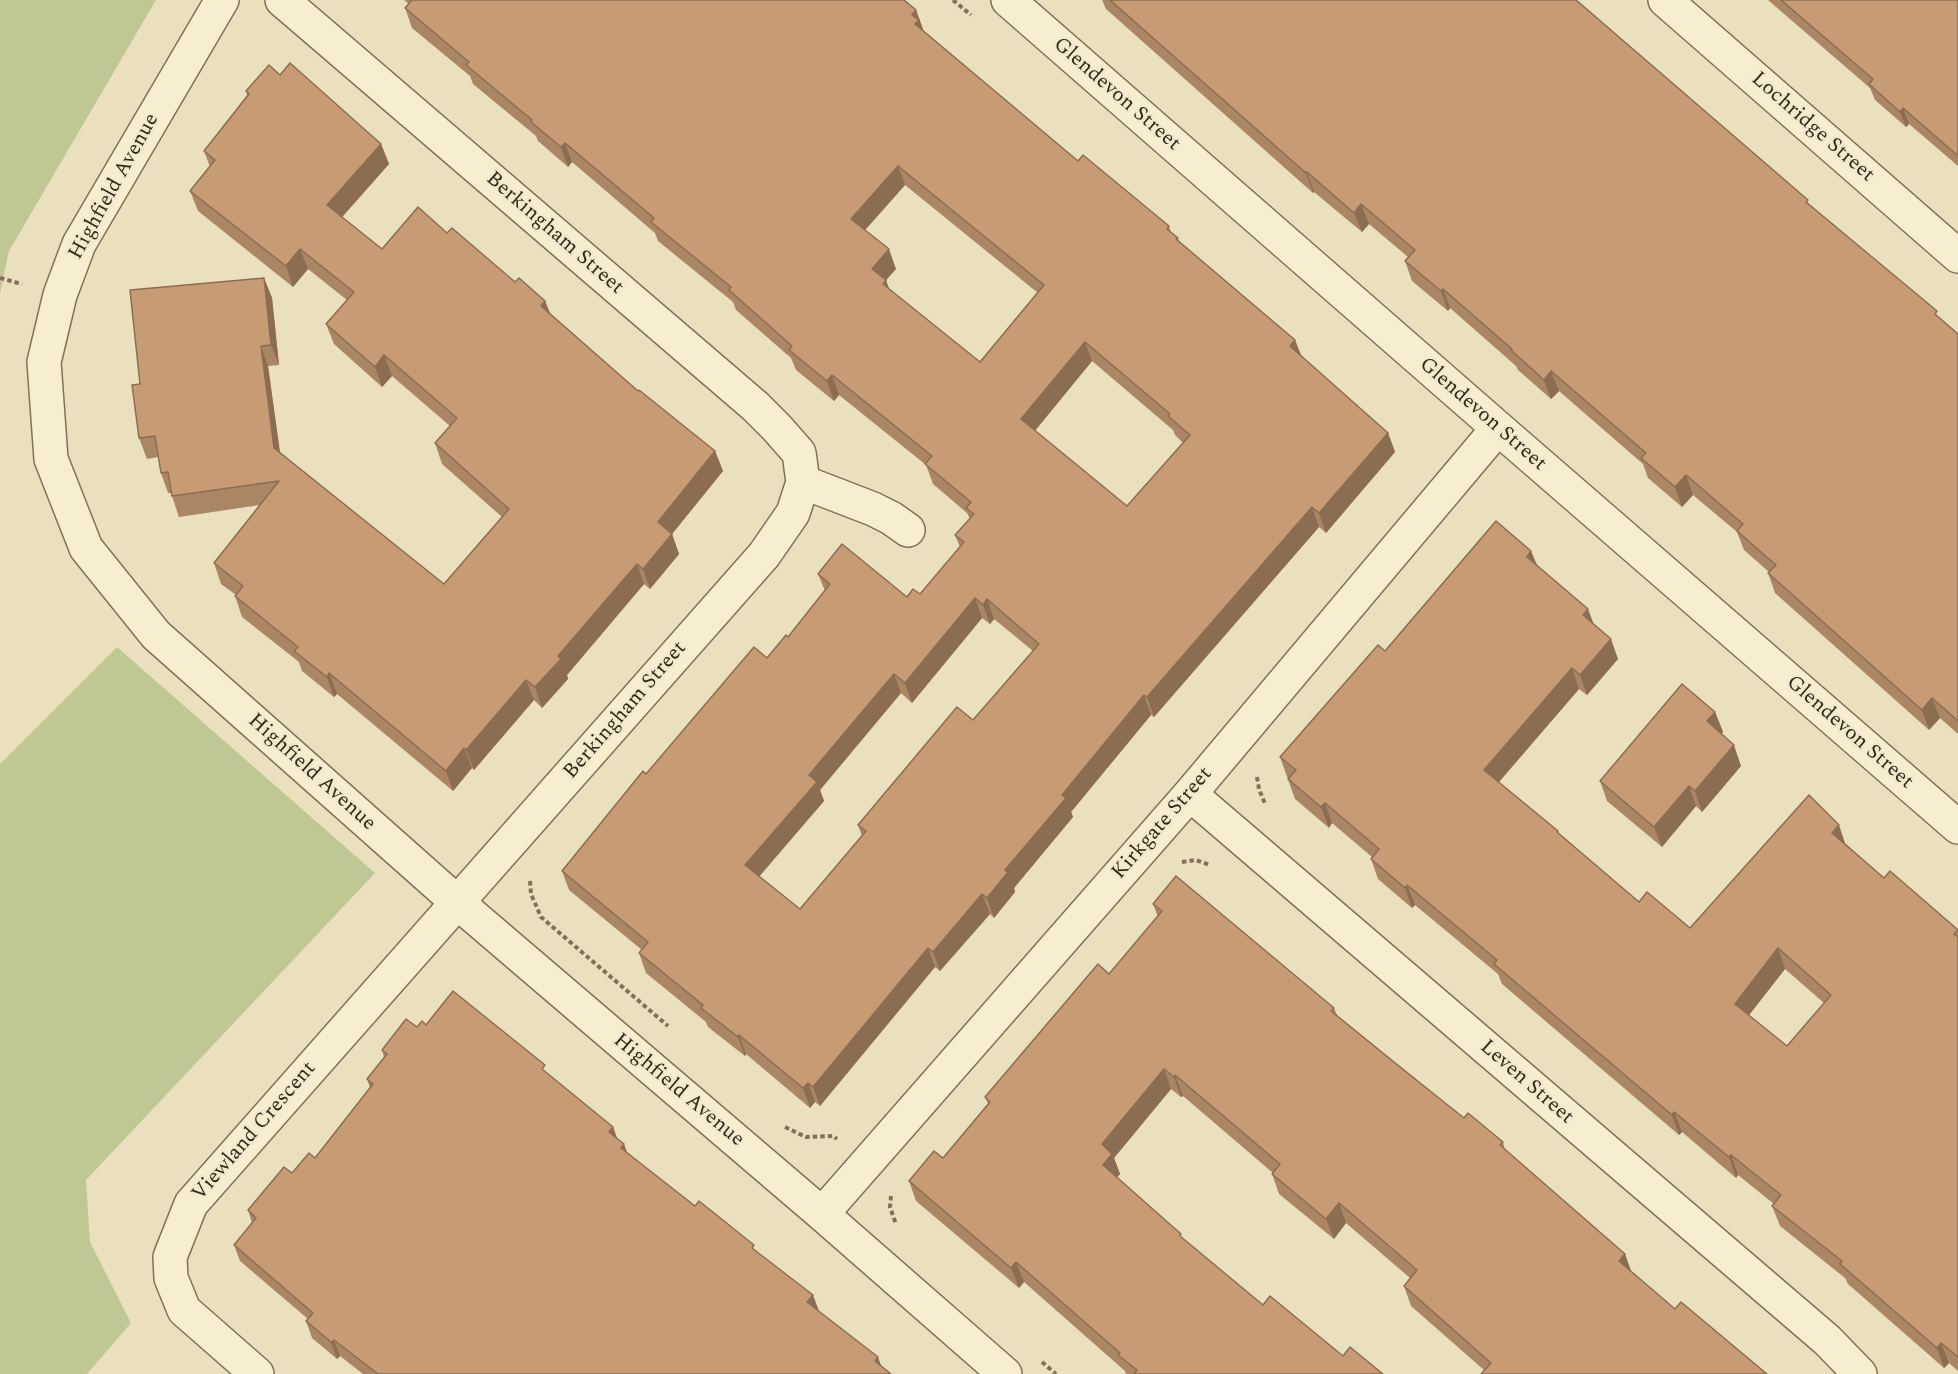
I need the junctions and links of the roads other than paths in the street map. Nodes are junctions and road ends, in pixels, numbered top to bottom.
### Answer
1 (222, 0) edge
2 (282, 0) edge
3 (1008, 0) edge
4 (1665, 0) edge
5 (1958, 256) edge
6 (1497, 428) junction
7 (803, 482) junction
8 (908, 530) dead end
9 (1190, 795) junction
10 (1958, 827) edge
11 (458, 903) junction
12 (822, 1214) junction
13 (257, 1374) edge
14 (1005, 1374) edge
15 (1860, 1374) edge

1 - 11 street, Highfield Avenue
2 - 7 street, Berkingham Street
3 - 6 street, Glendevon Street
4 - 5 street, Lochridge Street
6 - 9 street, Kirkgate Street
6 - 10 street, Glendevon Street
7 - 8 street
7 - 11 street, Berkingham Street
9 - 12 street, Kirkgate Street
9 - 15 street, Leven Street
11 - 12 street, Highfield Avenue
11 - 13 street, Viewland Crescent
12 - 14 street, Highfield Avenue

